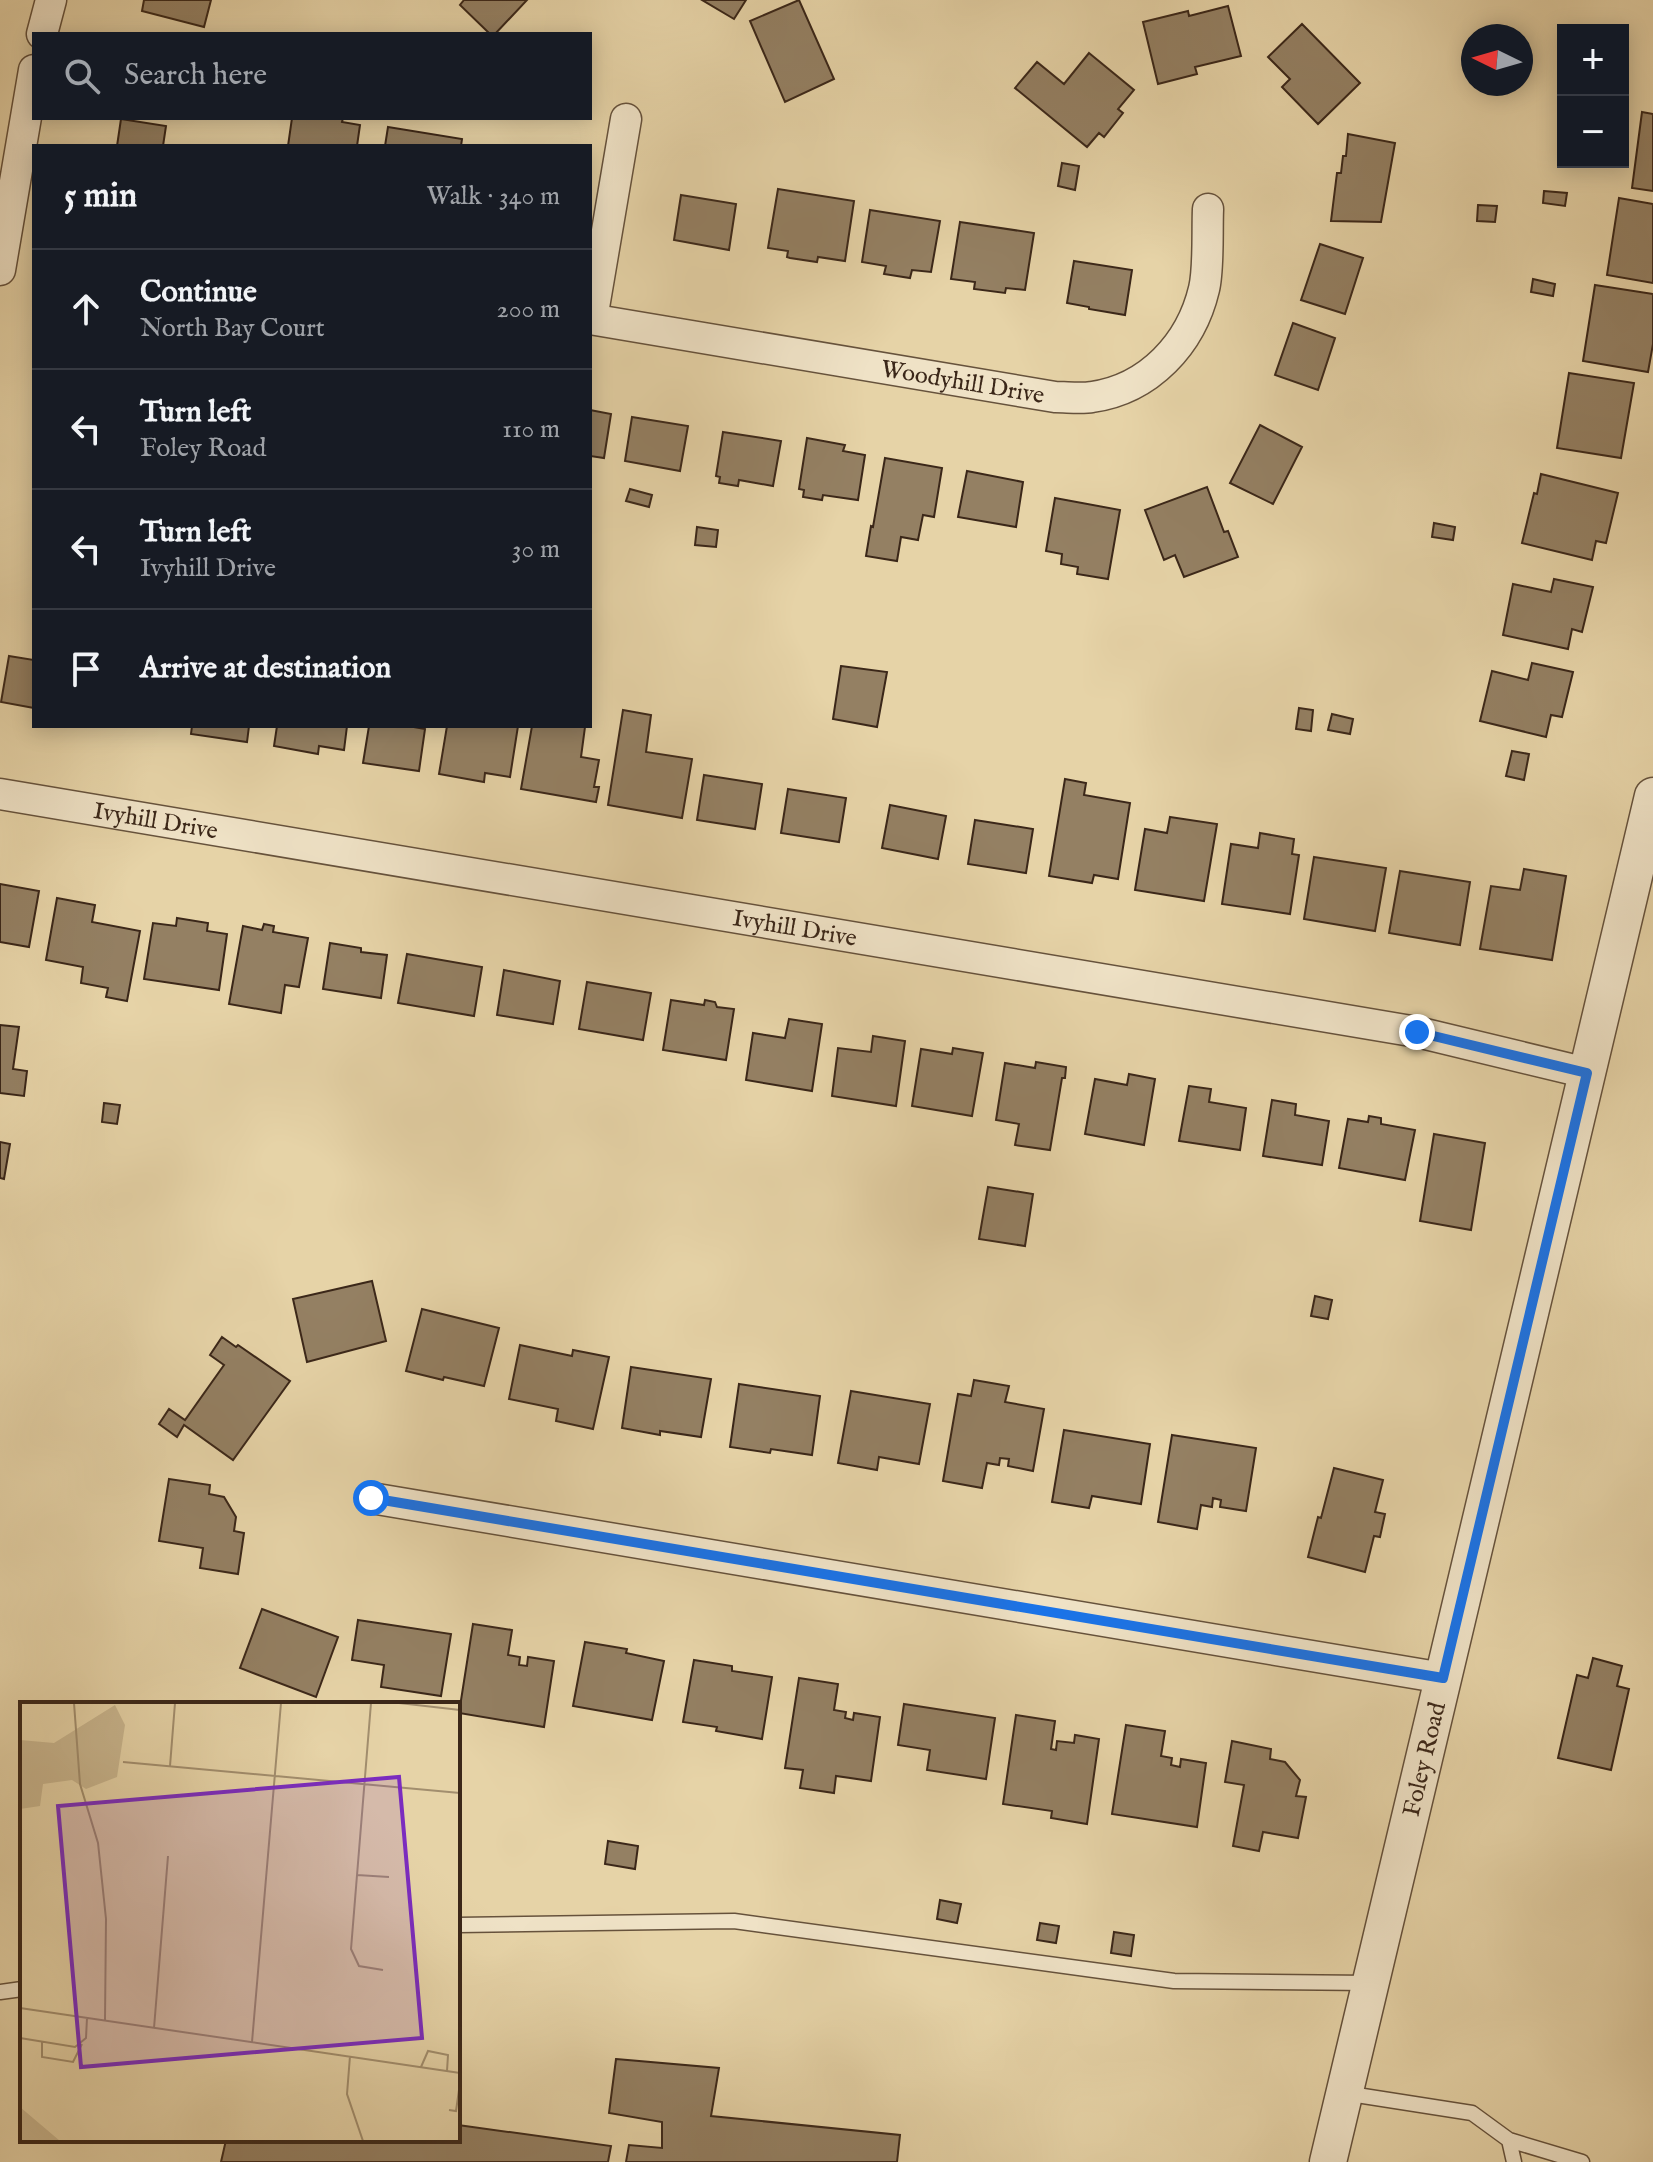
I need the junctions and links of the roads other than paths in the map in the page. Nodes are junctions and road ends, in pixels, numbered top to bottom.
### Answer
1 (51, 0) edge
2 (43, 32) edge
3 (32, 85) edge
4 (626, 119) dead end
5 (1208, 209) dead end
6 (14, 223) edge
7 (0, 270) edge
8 (592, 313) edge
9 (592, 319) edge
10 (0, 794) edge
11 (1653, 796) edge
12 (1587, 1073) junction
13 (371, 1498) dead end
14 (1443, 1678) junction
15 (460, 1925) edge
16 (1370, 1983) junction
17 (20, 1989) edge
18 (0, 1992) edge
19 (1344, 2093) junction
20 (1509, 2140) junction
21 (1328, 2162) edge
22 (1514, 2162) edge
23 (1582, 2162) edge

1 - 2 street
3 - 6 street
4 - 8 street
5 - 9 street, Woodyhill Drive
6 - 7 street
10 - 12 street, Ivyhill Drive
11 - 12 street, Foley Road
12 - 14 street, Foley Road
13 - 14 street
14 - 16 street, Foley Road
15 - 16 lane
16 - 19 street, Foley Road
17 - 18 lane
19 - 20 lane
19 - 21 street, Foley Road
20 - 22 lane
20 - 23 lane

